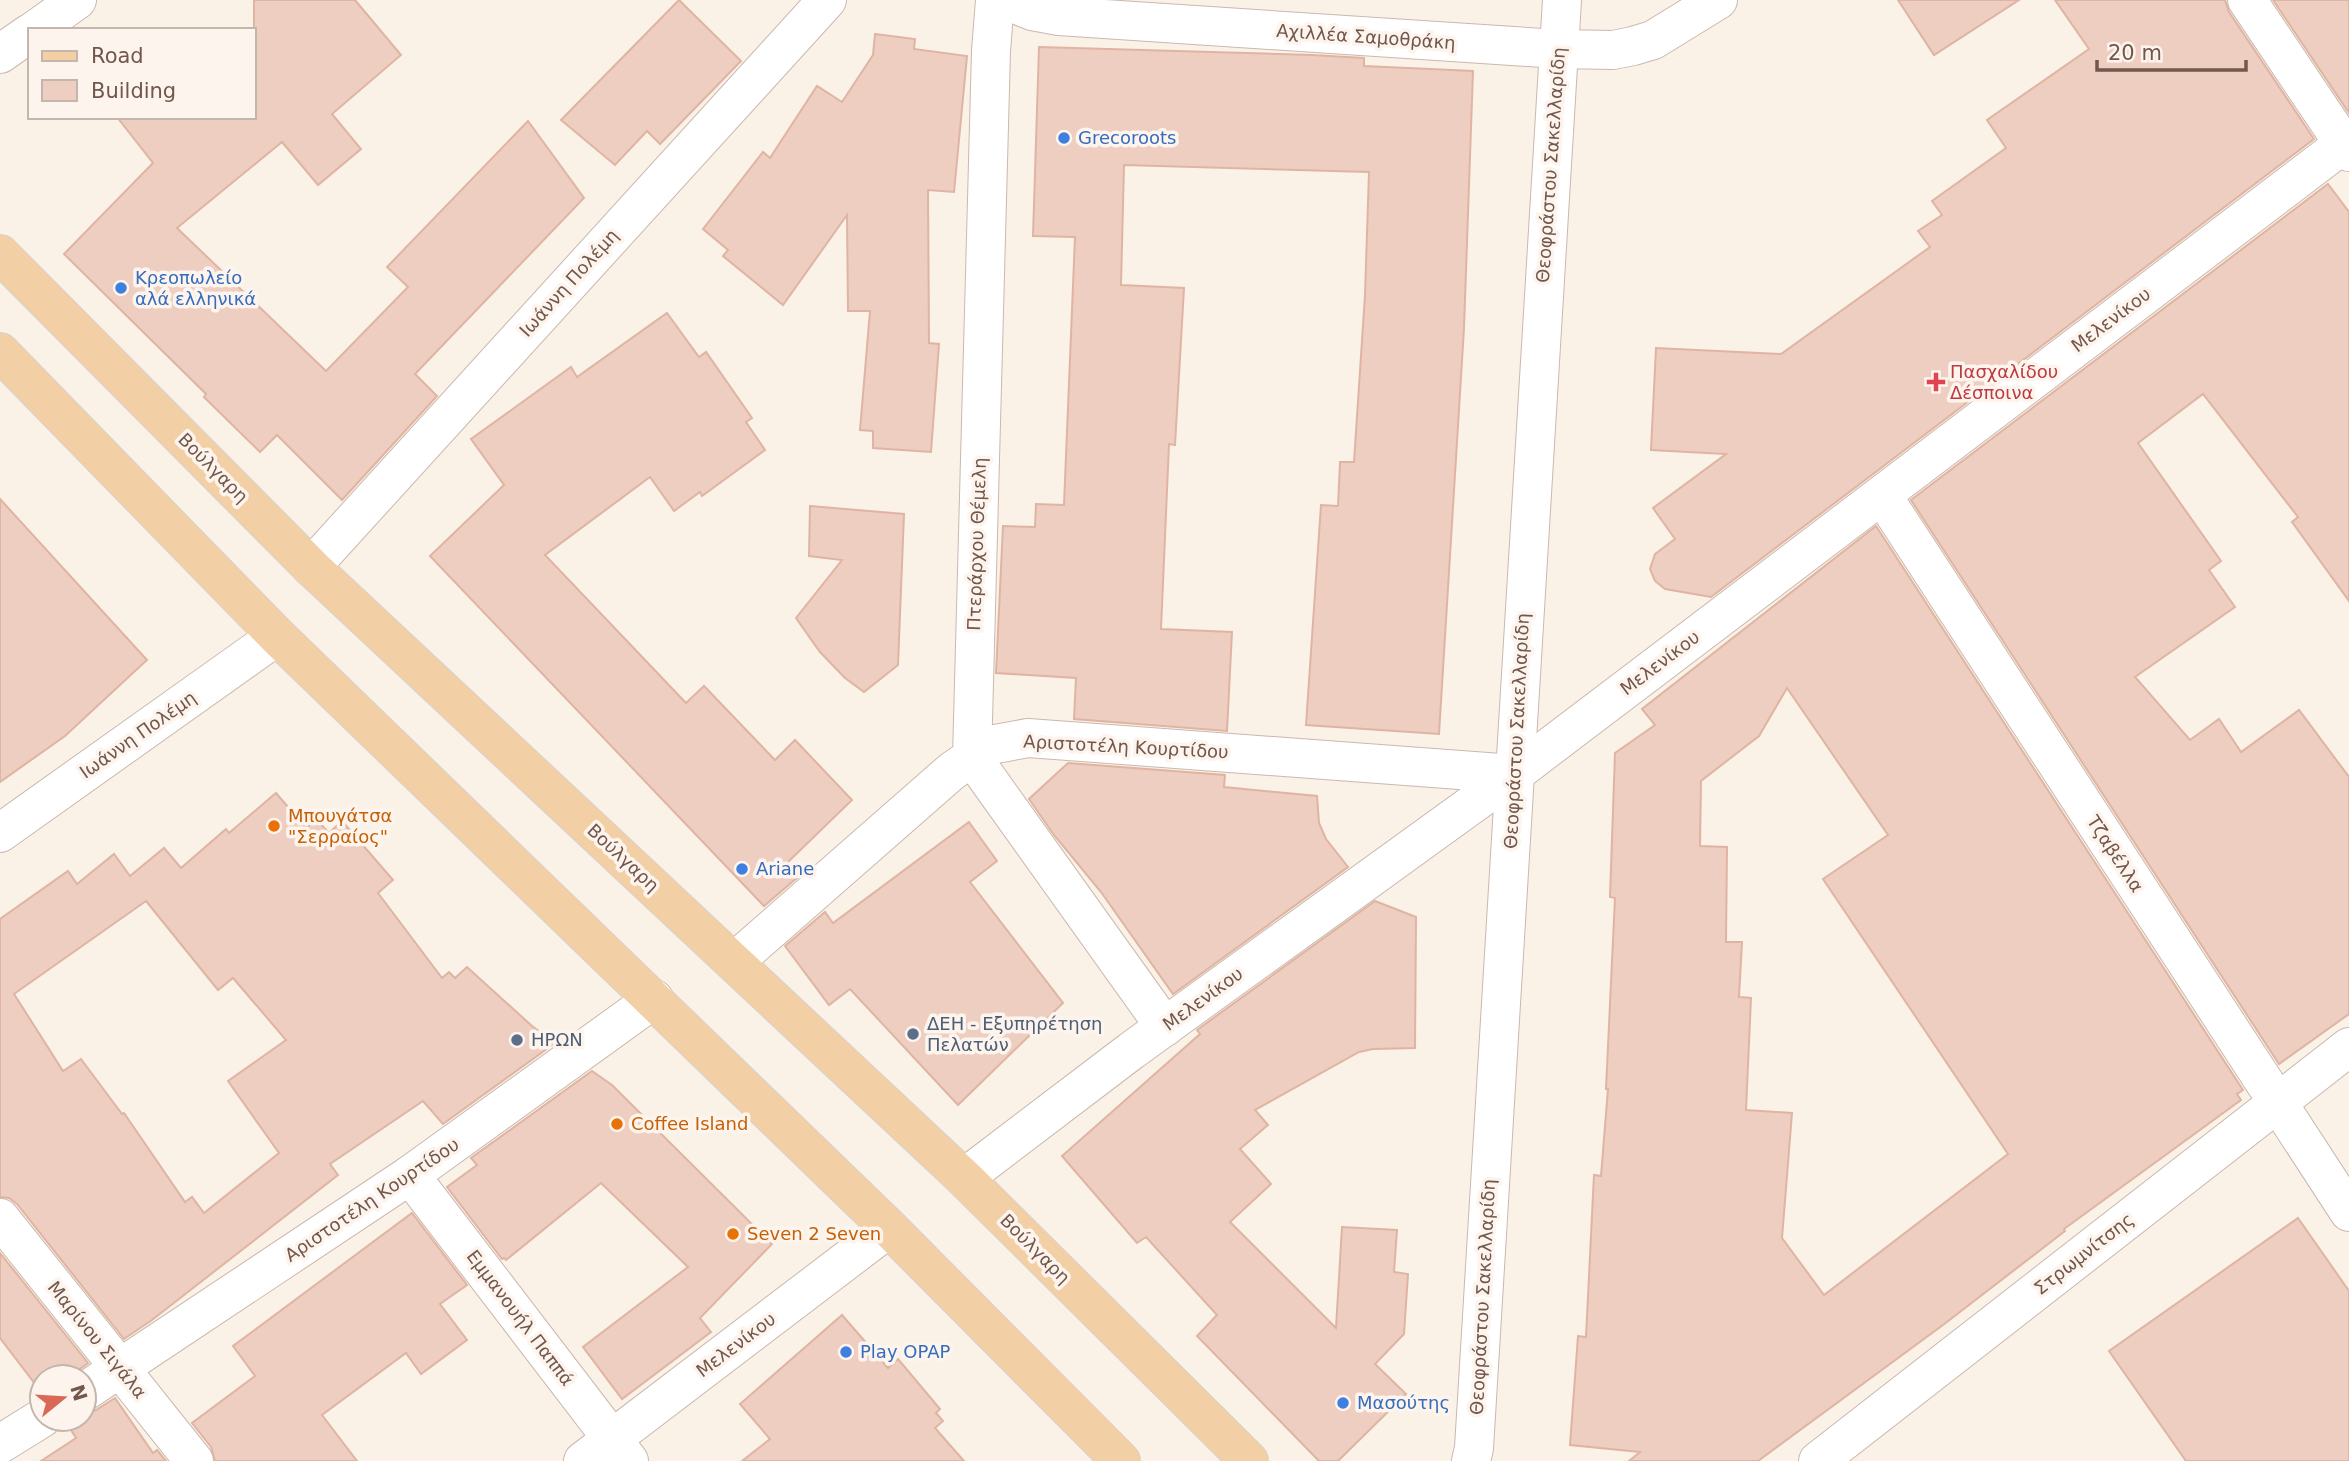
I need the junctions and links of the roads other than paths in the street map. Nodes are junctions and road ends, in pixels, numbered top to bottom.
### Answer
1 (77, 0) edge
2 (827, 0) edge
3 (995, 0) edge
4 (1005, 0) edge
5 (1562, 0) edge
6 (1718, 0) edge
7 (2247, 0) edge
8 (37, 28) edge
9 (28, 34) edge
10 (1558, 50) junction
11 (0, 54) edge
12 (2347, 145) edge
13 (0, 254) edge
14 (0, 352) edge
15 (1882, 495) junction
16 (311, 567) junction
17 (277, 636) junction
18 (972, 757) junction
19 (1514, 774) junction
20 (0, 833) edge
21 (734, 962) junction
22 (654, 999) junction
23 (1165, 1027) junction
24 (2349, 1047) edge
25 (2277, 1102) junction
26 (410, 1175) junction
27 (964, 1178) junction
28 (2349, 1212) edge
29 (0, 1218) edge
30 (889, 1228) junction
31 (121, 1369) junction
32 (98, 1383) edge
33 (28, 1427) edge
34 (0, 1444) edge
35 (608, 1454) edge
36 (1113, 1459) edge
37 (194, 1461) edge
38 (1248, 1461) edge
39 (1471, 1461) edge
40 (1818, 1461) edge

1 - 8 street
2 - 16 street, Ιωάννη Πολέμη
3 - 18 street, Πτεράρχου Θέμελη
4 - 10 street, Αχιλλέα Σαμοθράκη
5 - 10 street, Θεοφράστου Σακελλαρίδη
6 - 10 street, Αχιλλέα Σαμοθράκη
7 - 12 street
9 - 11 street
10 - 19 street, Θεοφράστου Σακελλαρίδη
12 - 15 street, Μελενίκου
13 - 16 main road, Βούλγαρη
14 - 17 main road
15 - 19 street, Μελενίκου
15 - 25 street, Τζαβέλλα
16 - 21 main road, Βούλγαρη
17 - 20 street, Ιωάννη Πολέμη
17 - 22 main road
18 - 19 street, Αριστοτέλη Κουρτίδου
18 - 21 street, Αριστοτέλη Κουρτίδου
18 - 23 street
19 - 23 street, Μελενίκου
19 - 39 street, Θεοφράστου Σακελλαρίδη
21 - 27 main road, Βούλγαρη
22 - 26 street, Αριστοτέλη Κουρτίδου
22 - 30 main road
23 - 27 street, Μελενίκου
24 - 25 street, Στρωμνίτσης
25 - 28 street, Τζαβέλλα
25 - 40 street, Στρωμνίτσης
26 - 31 street, Αριστοτέλη Κουρτίδου
26 - 35 street, Εμμανουήλ Παππά
27 - 38 main road, Βούλγαρη
29 - 31 street, Μαρίνου Σιγάλα
30 - 35 street, Μελενίκου
30 - 36 main road
31 - 32 street, Αριστοτέλη Κουρτίδου
31 - 37 street, Μαρίνου Σιγάλα
33 - 34 street

